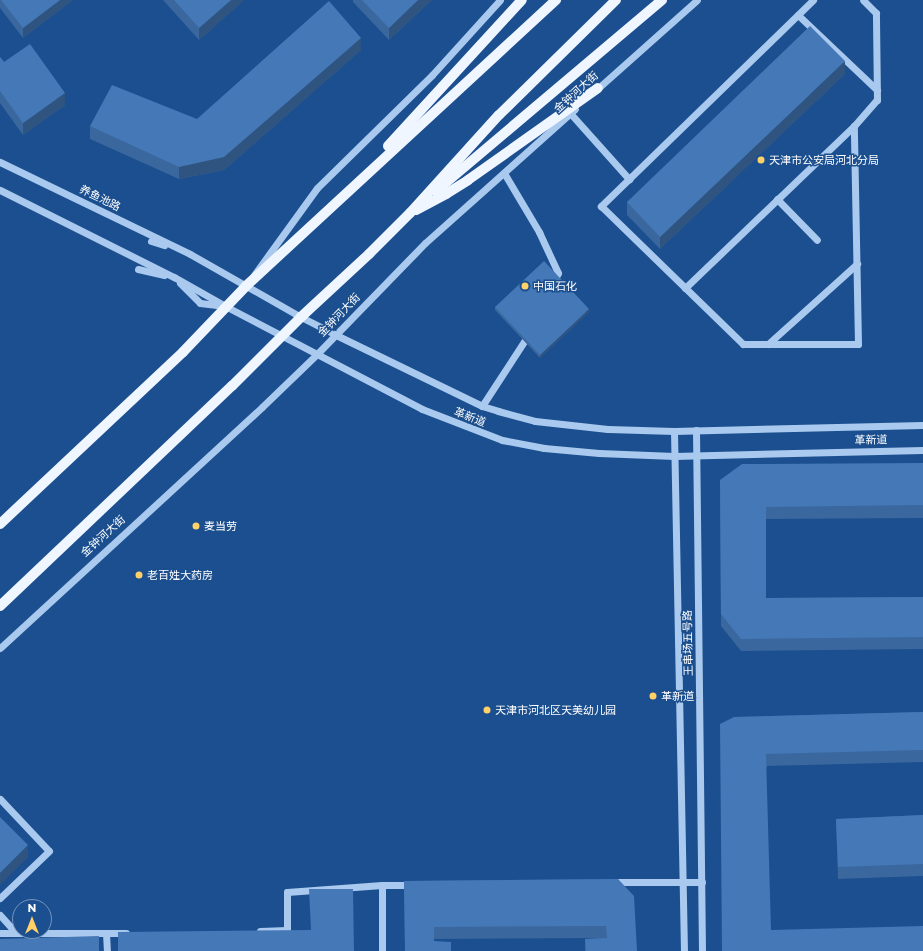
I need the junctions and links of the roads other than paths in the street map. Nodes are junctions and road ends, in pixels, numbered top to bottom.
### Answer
1 (500, 0) edge
2 (522, 0) edge
3 (556, 0) edge
4 (616, 0) edge
5 (662, 0) edge
6 (697, 0) edge
7 (813, 0) edge
8 (863, 0) edge
9 (798, 15) junction
10 (598, 88) junction
11 (877, 90) junction
12 (570, 113) junction
13 (854, 126) junction
14 (0, 162) edge
15 (504, 173) junction
16 (629, 179) junction
17 (0, 190) edge
18 (343, 195) junction
19 (777, 199) junction
20 (410, 213) junction
21 (817, 240) dead end
22 (151, 241) dead end
23 (190, 254) junction
24 (856, 264) junction
25 (138, 269) dead end
26 (174, 276) junction
27 (246, 286) junction
28 (685, 288) junction
29 (549, 292) edge
30 (227, 307) junction
31 (300, 317) junction
32 (534, 324) edge
33 (282, 335) junction
34 (336, 335) junction
35 (768, 344) junction
36 (317, 354) junction
37 (482, 406) junction
38 (923, 425) edge
39 (696, 430) junction
40 (674, 431) junction
41 (923, 450) edge
42 (674, 456) junction
43 (696, 456) junction
44 (0, 524) edge
45 (0, 606) edge
46 (0, 648) edge
47 (0, 799) edge
48 (683, 881) junction
49 (604, 882) edge
50 (702, 882) junction
51 (382, 885) junction
52 (421, 885) edge
53 (0, 898) edge
54 (0, 915) edge
55 (12, 928) edge
56 (256, 931) edge
57 (138, 932) edge
58 (0, 933) edge
59 (12, 933) edge
60 (52, 933) edge
61 (106, 933) junction
62 (107, 951) edge
63 (382, 951) edge
64 (684, 951) edge
65 (702, 951) edge

1 - 27 street
2 - 18 main road
3 - 18 main road
4 - 20 main road, 金钟河大街
5 - 20 main road
6 - 10 street, 金钟河大街
7 - 9 street
8 - 11 street
9 - 11 street
9 - 16 street
10 - 12 street, 金钟河大街
10 - 20 main road
11 - 13 street
12 - 15 street, 金钟河大街
12 - 16 street
13 - 19 street
13 - 24 street
14 - 23 street, 养鱼池路
15 - 29 street
15 - 34 street, 金钟河大街
16 - 28 street
17 - 26 street
18 - 27 main road
19 - 21 street
19 - 28 street
20 - 31 main road, 金钟河大街
22 - 23 street, 养鱼池路
23 - 27 street, 养鱼池路
24 - 35 street
24 - 35 street
25 - 26 street
26 - 30 street
27 - 30 main road
27 - 31 street, 养鱼池路
28 - 35 street
30 - 33 street, 革新道
30 - 44 main road
31 - 33 main road, 金钟河大街
31 - 34 street, 革新道
32 - 37 street
33 - 36 street, 革新道
33 - 45 main road, 金钟河大街
34 - 36 street, 金钟河大街
34 - 37 street, 革新道
36 - 42 street, 革新道
36 - 46 street, 金钟河大街
37 - 40 street, 革新道
38 - 39 street, 革新道
39 - 40 street, 革新道
39 - 43 street, 王串场五号路
40 - 42 street, 王串场五号路
41 - 43 street, 革新道
42 - 43 street, 革新道
42 - 48 street, 王串场五号路
43 - 50 street, 王串场五号路
47 - 53 street
48 - 49 street
48 - 50 street
48 - 64 street, 王串场五号路
50 - 65 street, 王串场五号路
51 - 52 street
51 - 56 street
51 - 63 street
54 - 55 street
57 - 61 street
58 - 59 street
60 - 61 street
61 - 62 street

